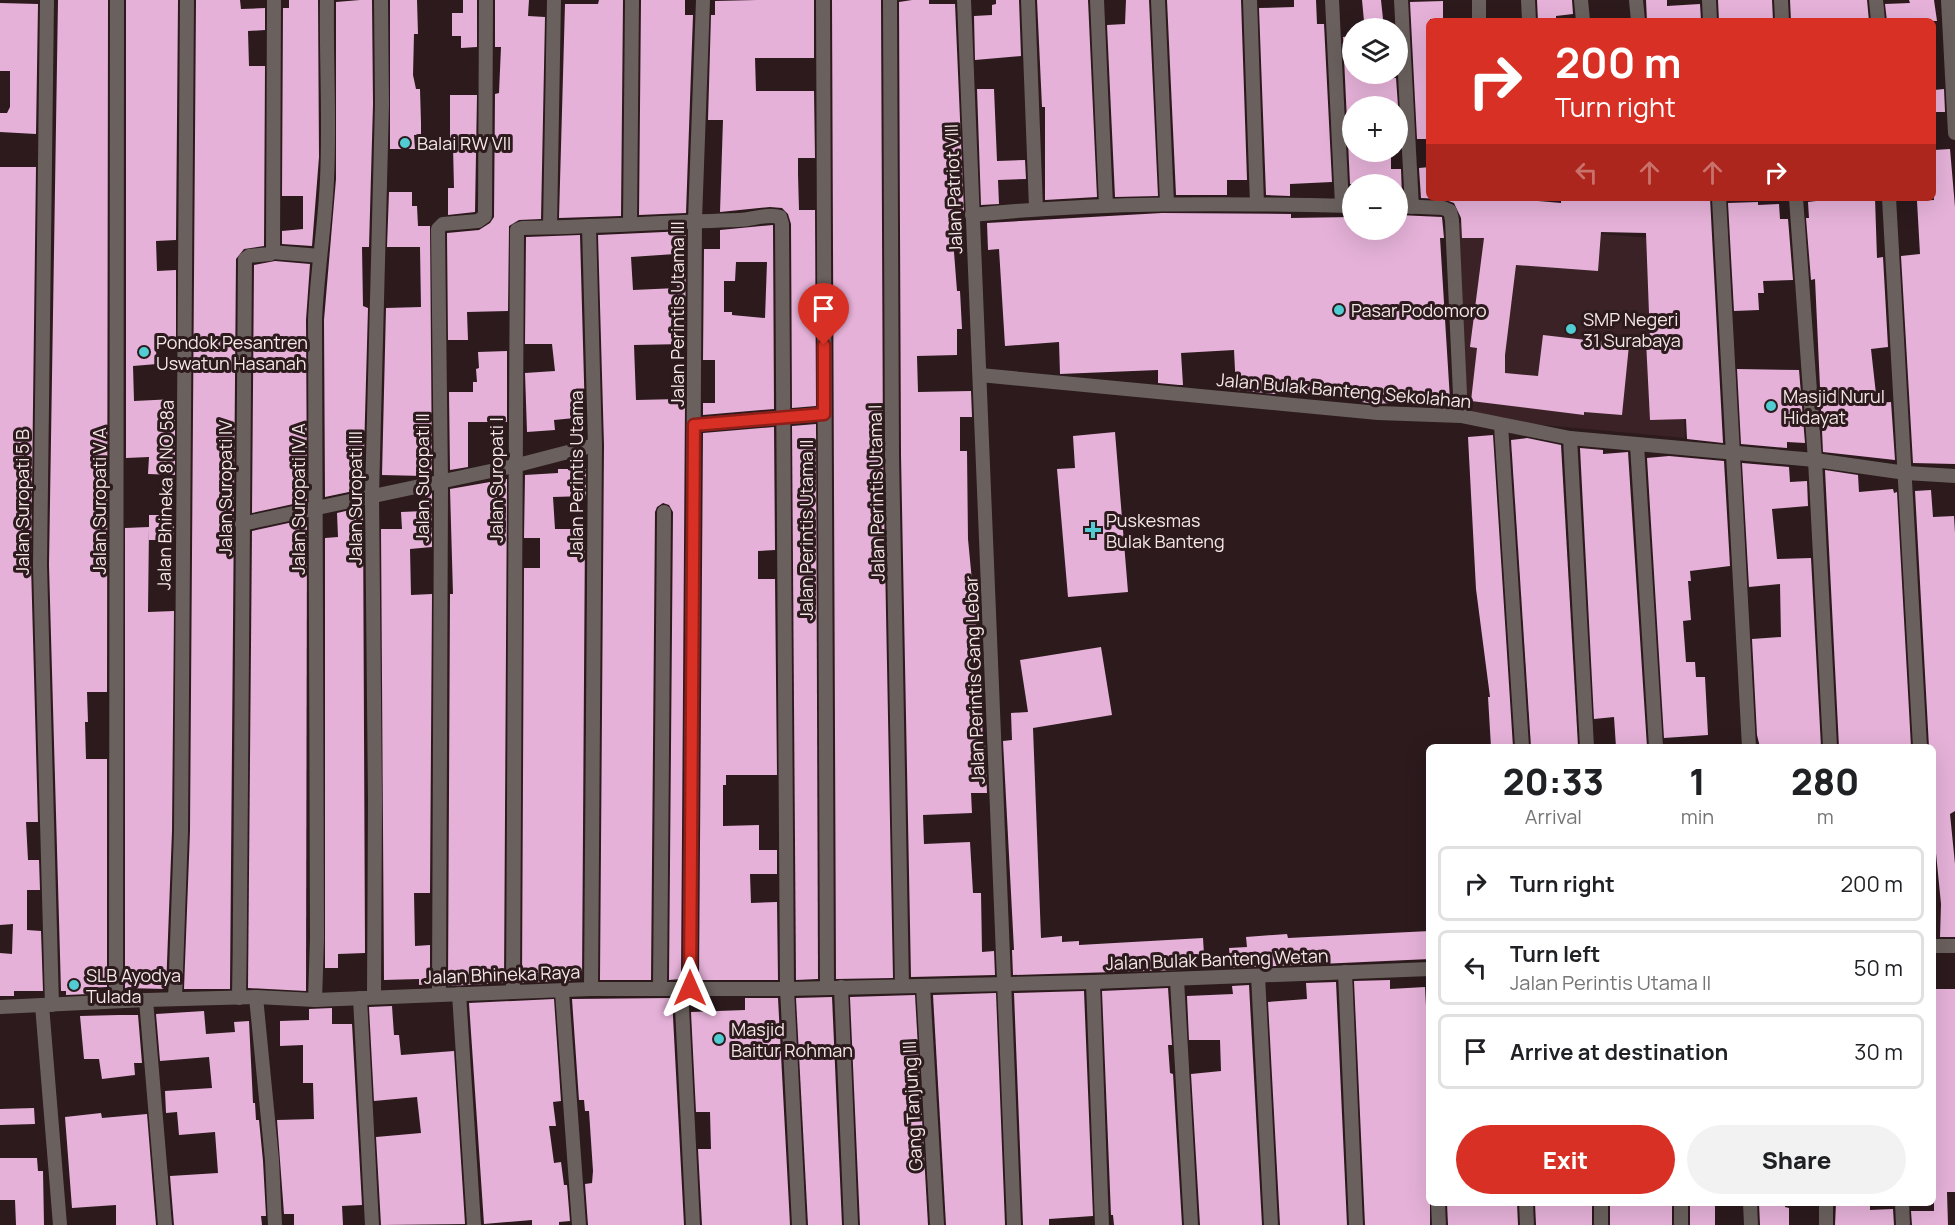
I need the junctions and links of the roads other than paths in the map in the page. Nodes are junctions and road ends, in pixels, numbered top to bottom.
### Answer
1 (47, 0) edge
2 (117, 0) edge
3 (187, 0) edge
4 (274, 0) edge
5 (327, 0) edge
6 (381, 0) edge
7 (486, 0) edge
8 (554, 0) edge
9 (632, 0) edge
10 (703, 0) edge
11 (823, 0) edge
12 (890, 0) edge
13 (964, 0) edge
14 (1028, 0) edge
15 (1097, 0) edge
16 (1158, 0) edge
17 (1250, 0) edge
18 (1332, 0) edge
19 (1401, 0) edge
20 (1479, 0) edge
21 (1528, 0) edge
22 (1581, 0) edge
23 (1636, 0) edge
24 (1709, 0) edge
25 (1781, 0) edge
26 (1876, 0) edge
27 (1948, 0) edge
28 (1479, 18) edge
29 (1529, 18) edge
30 (1583, 18) edge
31 (1638, 18) edge
32 (1710, 18) edge
33 (1782, 18) edge
34 (1878, 18) edge
35 (1955, 133) edge
36 (1346, 174) edge
37 (1404, 174) edge
38 (1719, 201) edge
39 (1796, 201) edge
40 (1889, 201) edge
41 (1167, 203) junction
42 (1257, 204) junction
43 (1106, 205) junction
44 (1342, 205) edge
45 (1408, 206) edge
46 (1036, 208) junction
47 (972, 215) junction
48 (695, 220) junction
49 (630, 224) junction
50 (589, 225) junction
51 (550, 227) junction
52 (272, 252) junction
53 (320, 256) junction
54 (980, 375) junction
55 (824, 414) junction
56 (1461, 416) junction
57 (784, 419) junction
58 (694, 425) junction
59 (1501, 425) junction
60 (1570, 438) junction
61 (595, 445) junction
62 (1637, 445) junction
63 (1731, 453) junction
64 (1815, 460) junction
65 (514, 465) junction
66 (1906, 473) junction
67 (1955, 477) edge
68 (441, 481) junction
69 (372, 495) junction
70 (317, 508) junction
71 (663, 513) dead end
72 (242, 524) junction
73 (1522, 744) edge
74 (1587, 744) edge
75 (1656, 744) edge
76 (1749, 744) edge
77 (1830, 744) edge
78 (1920, 744) edge
79 (1936, 946) edge
80 (1955, 946) edge
81 (1426, 969) edge
82 (1345, 972) junction
83 (1258, 976) junction
84 (1177, 980) junction
85 (1093, 982) junction
86 (1005, 983) junction
87 (902, 986) junction
88 (923, 986) junction
89 (834, 987) junction
90 (660, 988) junction
91 (686, 988) junction
92 (591, 989) junction
93 (787, 989) junction
94 (513, 992) junction
95 (562, 992) junction
96 (439, 994) junction
97 (459, 994) junction
98 (175, 995) junction
99 (256, 997) junction
100 (239, 998) junction
101 (367, 998) junction
102 (315, 999) junction
103 (146, 1000) junction
104 (116, 1001) junction
105 (47, 1005) junction
106 (0, 1007) edge
107 (1438, 1206) edge
108 (1526, 1206) edge
109 (1601, 1206) edge
110 (1681, 1206) edge
111 (1750, 1206) edge
112 (1826, 1206) edge
113 (1902, 1206) edge
114 (60, 1225) edge
115 (165, 1225) edge
116 (275, 1225) edge
117 (372, 1225) edge
118 (474, 1225) edge
119 (579, 1225) edge
120 (693, 1225) edge
121 (799, 1225) edge
122 (851, 1225) edge
123 (937, 1225) edge
124 (1014, 1225) edge
125 (1102, 1225) edge
126 (1191, 1225) edge
127 (1271, 1225) edge
128 (1356, 1225) edge
129 (1439, 1225) edge
130 (1527, 1225) edge
131 (1601, 1225) edge
132 (1681, 1225) edge
133 (1751, 1225) edge
134 (1826, 1225) edge
135 (1903, 1225) edge

1 - 105 street, Jalan Suropati 5 B
2 - 104 street, Jalan Suropati V A
3 - 98 street, Jalan Bhineka 8 NO 58a
4 - 52 street
5 - 53 street, Jalan Suropati IV A
6 - 69 street, Jalan Suropati III
7 - 68 street, Jalan Suropati II
8 - 51 street
9 - 49 street
10 - 48 street, Jalan Perintis Utama III
11 - 55 street, Jalan Perintis Utama II
12 - 87 street, Jalan Perintis Utama I
13 - 47 street, Jalan Patriot VIII
14 - 46 street
15 - 43 street
16 - 41 street
17 - 42 street
18 - 36 street
19 - 37 street
20 - 28 street
21 - 29 street
22 - 30 street
23 - 31 street
24 - 32 street
25 - 33 street
26 - 34 street
27 - 35 street
38 - 63 street
39 - 64 street
40 - 66 street
41 - 42 street
41 - 43 street
42 - 44 street
43 - 46 street
45 - 56 street
46 - 47 street
47 - 54 street, Jalan Patriot VIII
48 - 49 street
48 - 57 street
48 - 58 street, Jalan Perintis Utama III
49 - 50 street
50 - 51 street
50 - 61 street, Jalan Perintis Utama
51 - 65 street, Jalan Suropati I
52 - 53 street
52 - 72 street, Jalan Suropati IV
53 - 70 street, Jalan Suropati IV A
54 - 56 street, Jalan Bulak Banteng Sekolahan
54 - 86 street, Jalan Perintis Gang Lebar
55 - 57 street
55 - 89 street, Jalan Perintis Utama II
56 - 59 street, Jalan Bulak Banteng Sekolahan
57 - 58 street
57 - 93 street
58 - 91 street, Jalan Perintis Utama III
59 - 60 street, Jalan Bulak Banteng Sekolahan
59 - 73 street
60 - 62 street, Jalan Bulak Banteng Sekolahan
60 - 74 street
61 - 65 street
61 - 92 street, Jalan Perintis Utama
62 - 63 street, Jalan Bulak Banteng Sekolahan
62 - 75 street
63 - 64 street, Jalan Bulak Banteng Sekolahan
63 - 76 street
64 - 66 street, Jalan Bulak Banteng Sekolahan
64 - 77 street
65 - 68 street
65 - 94 street, Jalan Suropati I
66 - 67 street, Jalan Bulak Banteng Sekolahan
66 - 78 street
68 - 69 street
68 - 96 street, Jalan Suropati II
69 - 70 street
69 - 101 street, Jalan Suropati III
70 - 72 street
70 - 102 street, Jalan Suropati IV A
71 - 90 street
72 - 100 street, Jalan Suropati IV
79 - 80 street
81 - 82 street, Jalan Bulak Banteng Wetan
82 - 83 street, Jalan Bulak Banteng Wetan
82 - 128 street
83 - 84 street, Jalan Bulak Banteng Wetan
83 - 127 street
84 - 85 street, Jalan Bulak Banteng Wetan
84 - 126 street
85 - 86 street, Jalan Bulak Banteng Wetan
85 - 125 street
86 - 88 street, Jalan Bhineka Raya
86 - 124 street, Jalan Perintis Gang Lebar
87 - 88 street, Jalan Bhineka Raya
87 - 89 street, Jalan Bhineka Raya
88 - 123 street, Gang Tanjung III
89 - 93 street, Jalan Bhineka Raya
89 - 122 street, Jalan Perintis Utama II
90 - 91 street, Jalan Bhineka Raya
90 - 92 street, Jalan Bhineka Raya
91 - 93 street, Jalan Bhineka Raya
91 - 120 street, Jalan Perintis Utama III
92 - 95 street, Jalan Bhineka Raya
93 - 121 street
94 - 95 street, Jalan Bhineka Raya
94 - 97 street, Jalan Bhineka Raya
95 - 119 street
96 - 97 street, Jalan Bhineka Raya
96 - 101 street, Jalan Bhineka Raya
97 - 118 street
98 - 100 street, Jalan Bhineka Raya
98 - 103 street, Jalan Bhineka Raya
99 - 100 street, Jalan Bhineka Raya
99 - 102 street, Jalan Bhineka Raya
99 - 116 street
101 - 102 street, Jalan Bhineka Raya
101 - 117 street, Jalan Suropati III
103 - 104 street, Jalan Bhineka Raya
103 - 115 street
104 - 105 street, Jalan Bhineka Raya
105 - 106 street, Jalan Bhineka Raya
105 - 114 street, Jalan Suropati 5 B
107 - 129 street
108 - 130 street
109 - 131 street
110 - 132 street
111 - 133 street
112 - 134 street
113 - 135 street

